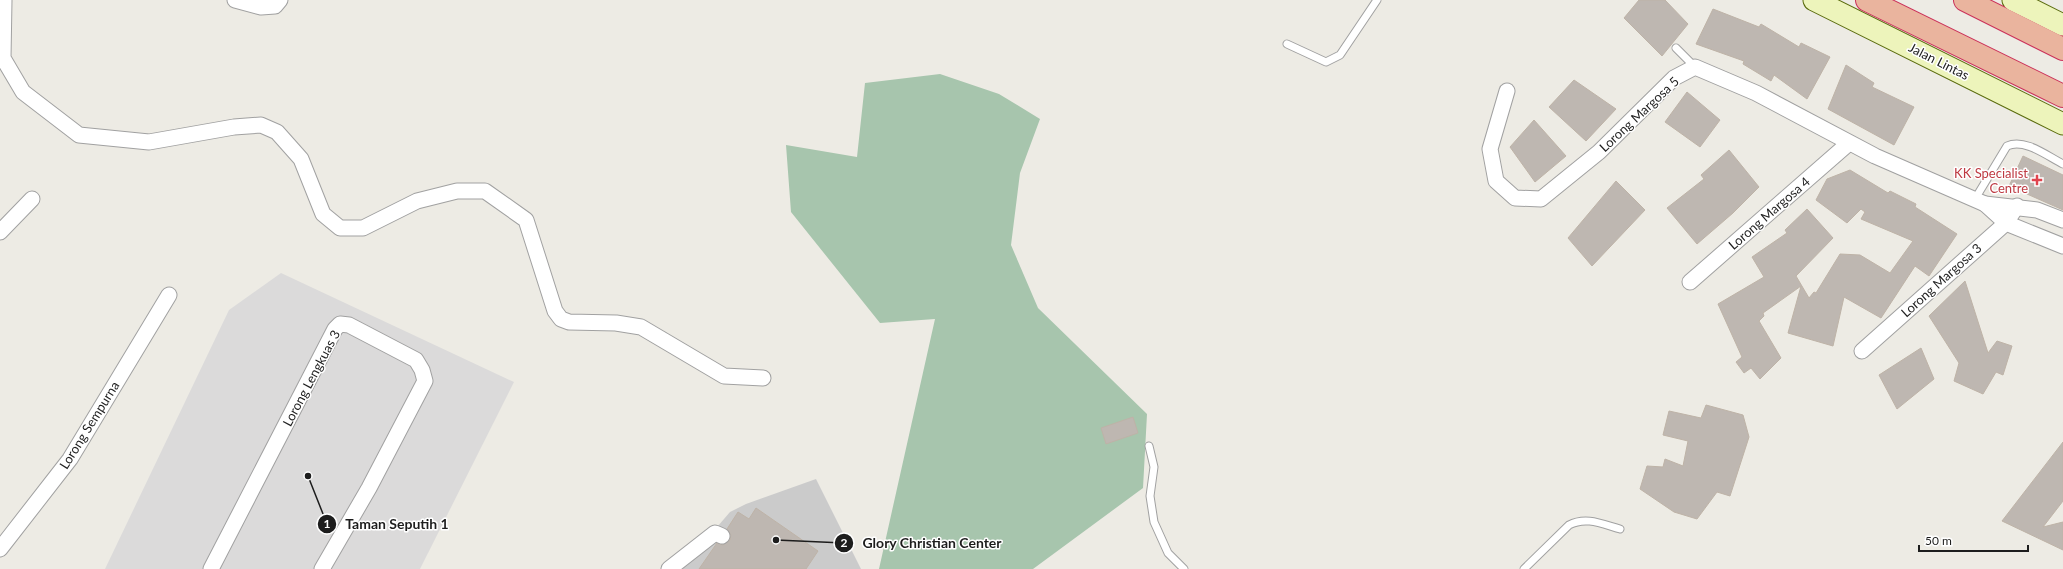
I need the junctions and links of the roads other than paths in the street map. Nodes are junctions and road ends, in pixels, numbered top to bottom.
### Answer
1 (4, 0) edge
2 (235, 0) edge
3 (280, 0) edge
4 (1377, 0) edge
5 (1814, 0) edge
6 (1867, 0) edge
7 (1965, 0) edge
8 (2013, 0) edge
9 (2063, 24) edge
10 (1287, 44) dead end
11 (1676, 48) dead end
12 (2063, 49) edge
13 (1695, 67) junction
14 (1507, 91) dead end
15 (2063, 96) edge
16 (2063, 124) edge
17 (1848, 143) junction
18 (2063, 164) edge
19 (32, 199) dead end
20 (1980, 202) junction
21 (2017, 206) junction
22 (2063, 220) edge
23 (2006, 223) junction
24 (0, 232) edge
25 (2063, 246) edge
26 (1690, 282) dead end
27 (169, 295) dead end
28 (1862, 351) dead end
29 (763, 378) dead end
30 (1148, 446) dead end
31 (1620, 529) dead end
32 (722, 536) dead end
33 (0, 549) edge
34 (211, 569) edge
35 (322, 569) edge
36 (669, 569) edge
37 (1184, 569) edge
38 (1524, 569) edge

1 - 29 street
2 - 3 street
4 - 10 lane
5 - 16 main road, Jalan Lintas
6 - 15 highway, Jalan Lintas
7 - 12 highway
8 - 9 main road
11 - 13 lane
13 - 14 street, Lorong Margosa 5
13 - 17 street
17 - 20 street
17 - 26 street, Lorong Margosa 4
18 - 20 lane
19 - 24 street
20 - 21 street
20 - 23 street
21 - 22 street
21 - 23 street, Lorong Margosa 3
23 - 25 street
23 - 28 street, Lorong Margosa 3
27 - 33 street, Lorong Sempurna
30 - 37 lane
31 - 38 lane
32 - 36 street
34 - 35 street, Lorong Lengkuas 3

